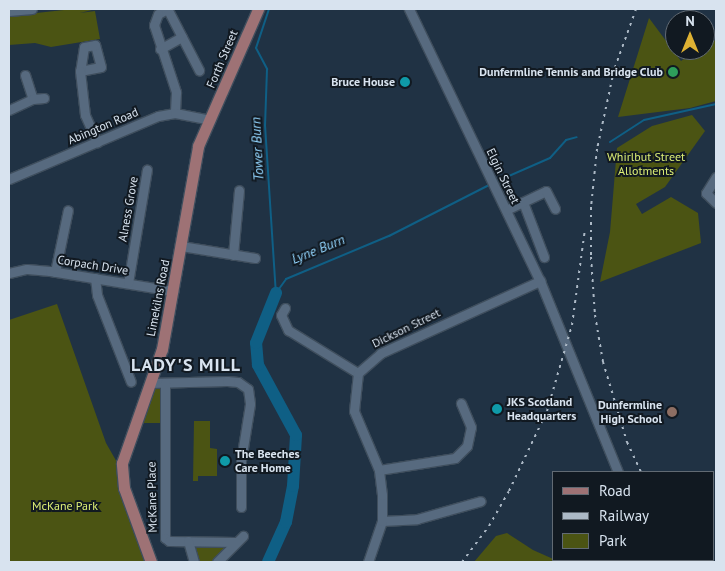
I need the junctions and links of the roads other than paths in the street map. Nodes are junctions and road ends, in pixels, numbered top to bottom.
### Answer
1 (32, 9) edge
2 (167, 9) edge
3 (258, 9) edge
4 (408, 9) edge
5 (9, 11) edge
6 (182, 37) junction
7 (160, 49) junction
8 (199, 70) dead end
9 (80, 71) dead end
10 (25, 75) dead end
11 (44, 98) dead end
12 (33, 99) junction
13 (9, 110) edge
14 (175, 113) junction
15 (210, 120) junction
16 (97, 142) junction
17 (147, 170) dead end
18 (9, 177) edge
19 (716, 177) edge
20 (239, 190) dead end
21 (523, 202) junction
22 (716, 203) edge
23 (555, 209) dead end
24 (68, 210) dead end
25 (506, 210) junction
26 (181, 246) junction
27 (234, 255) junction
28 (544, 257) dead end
29 (255, 258) dead end
30 (56, 272) junction
31 (9, 273) edge
32 (95, 278) junction
33 (540, 281) junction
34 (128, 283) junction
35 (173, 291) junction
36 (285, 308) dead end
37 (358, 372) junction
38 (131, 382) dead end
39 (150, 383) junction
40 (165, 383) junction
41 (461, 403) dead end
42 (379, 470) junction
43 (618, 471) edge
44 (481, 501) dead end
45 (241, 507) dead end
46 (382, 521) junction
47 (188, 542) junction
48 (151, 562) edge
49 (194, 562) edge
50 (217, 562) edge
51 (368, 562) edge

1 - 5 street
2 - 6 street
2 - 7 street
3 - 15 main road, Forth Street
4 - 25 street, Elgin Street
6 - 7 street
6 - 8 street
7 - 14 street
9 - 16 street
10 - 12 street
11 - 12 street
12 - 13 street
14 - 15 street, Abington Road
14 - 16 street, Abington Road
15 - 26 main road, Limekilns Road
16 - 18 street, Abington Road
17 - 34 street, Alness Grove
19 - 22 street
20 - 27 street
21 - 23 street
21 - 25 street
21 - 28 street
24 - 30 street
25 - 33 street, Elgin Street
26 - 27 street
26 - 35 main road, Limekilns Road
27 - 29 street
30 - 31 street, Corpach Drive
30 - 32 street, Corpach Drive
32 - 34 street, Corpach Drive
32 - 38 street
33 - 37 street, Dickson Street
33 - 43 street, Elgin Street
34 - 35 street, Corpach Drive
35 - 39 main road, Limekilns Road
36 - 37 street
37 - 42 street
39 - 40 street
39 - 48 main road, Limekilns Road
40 - 45 street
40 - 47 street, McKane Place
41 - 42 street
42 - 46 street
44 - 46 street
46 - 51 street
47 - 49 street
47 - 50 street, McKane Place

